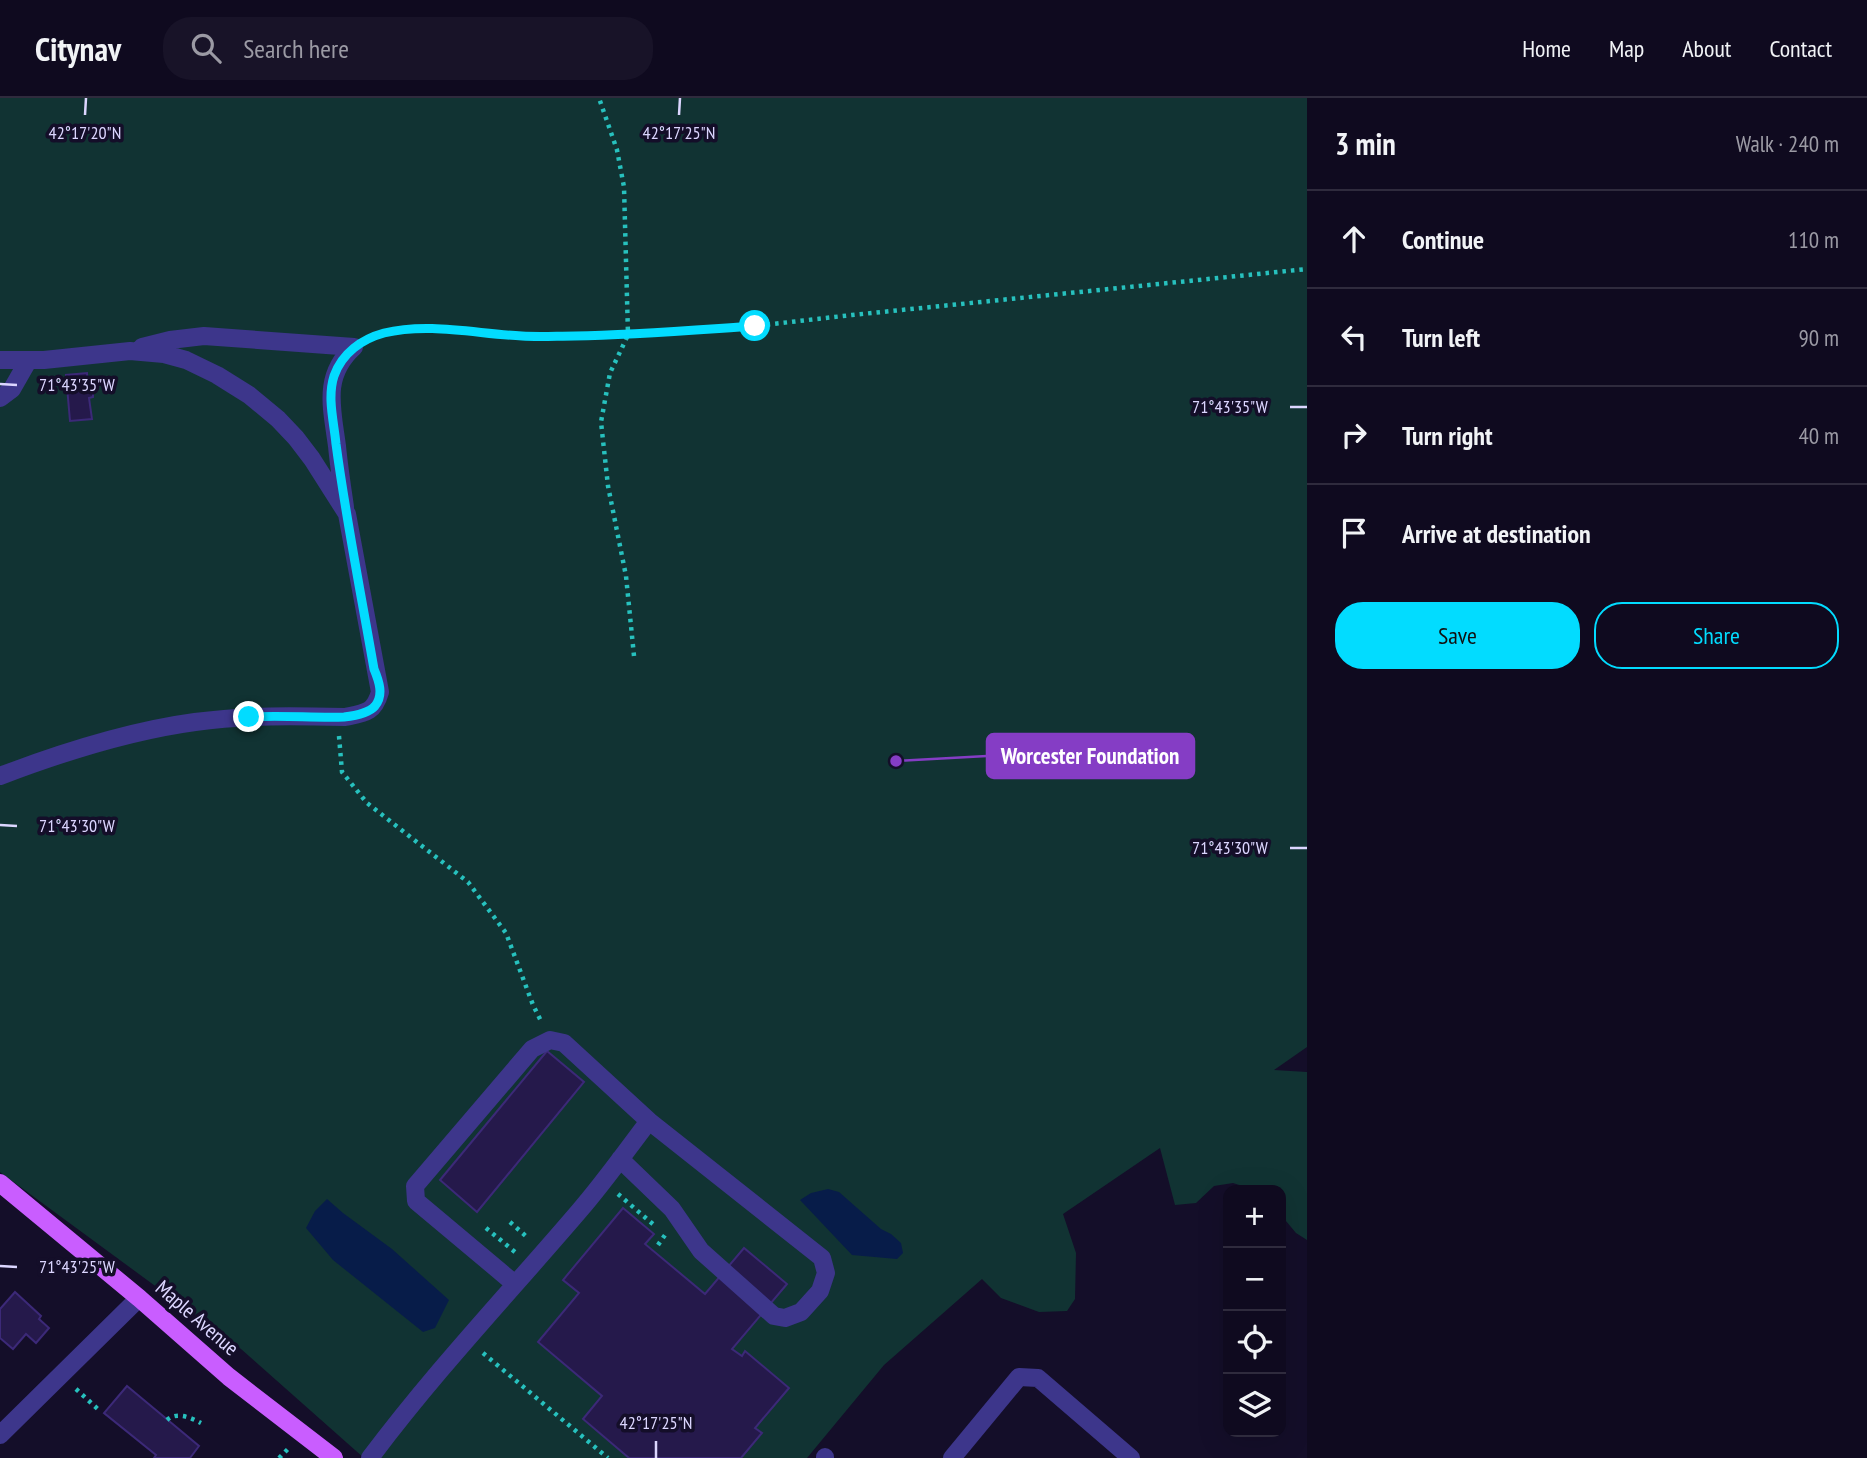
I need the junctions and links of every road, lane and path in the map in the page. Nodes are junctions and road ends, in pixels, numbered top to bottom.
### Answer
1 (599, 98) edge
2 (1307, 268) edge
3 (628, 335) junction
4 (354, 347) junction
5 (130, 351) junction
6 (0, 360) edge
7 (28, 361) junction
8 (0, 398) edge
9 (347, 514) junction
10 (634, 656) dead end
11 (340, 717) junction
12 (0, 776) edge
13 (550, 1040) junction
14 (649, 1121) junction
15 (620, 1159) junction
16 (0, 1183) edge
17 (612, 1189) dead end
18 (486, 1228) dead end
19 (528, 1237) dead end
20 (658, 1245) dead end
21 (514, 1284) junction
22 (139, 1298) junction
23 (480, 1351) dead end
24 (75, 1388) dead end
25 (101, 1412) dead end
26 (167, 1420) dead end
27 (201, 1423) dead end
28 (0, 1435) edge
29 (290, 1448) dead end
30 (279, 1458) edge
31 (334, 1458) edge
32 (370, 1458) edge
33 (608, 1458) edge
34 (952, 1458) edge
35 (1131, 1458) edge

1 - 3 path
2 - 3 path
3 - 4 path
3 - 10 path
4 - 5 street
4 - 9 street
5 - 7 street
5 - 9 street
6 - 7 street
7 - 8 street
9 - 11 street
11 - 12 street
11 - 13 path
13 - 14 street
13 - 21 street
14 - 15 street
14 - 15 street
15 - 21 street
16 - 22 main road, Maple Avenue
17 - 20 path
18 - 19 path
21 - 32 street
22 - 28 street
22 - 31 main road, Maple Avenue
23 - 33 path
24 - 25 path
26 - 27 path
29 - 30 path
34 - 35 street

